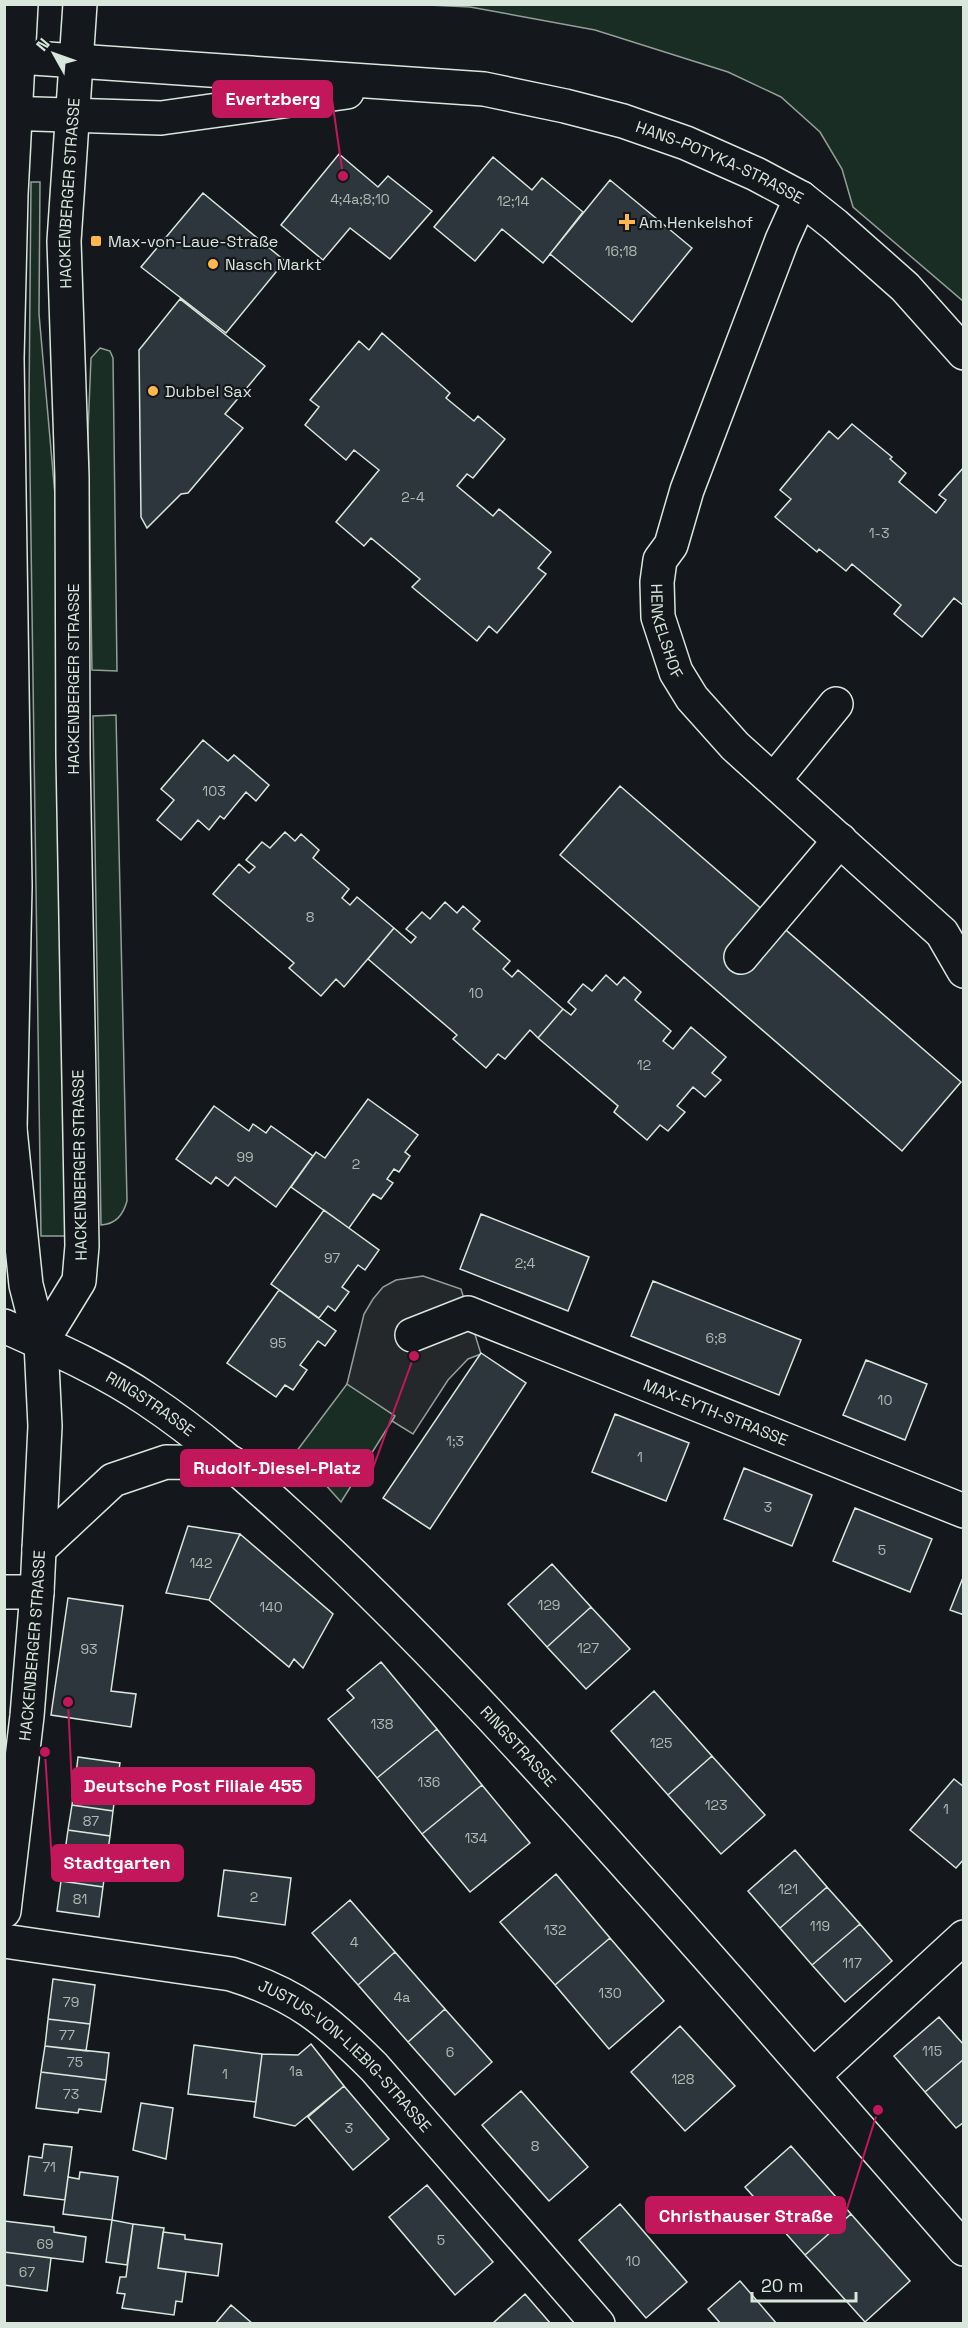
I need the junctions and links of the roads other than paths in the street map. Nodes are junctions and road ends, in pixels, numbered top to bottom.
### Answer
1 (21, 4) edge
2 (80, 4) edge
3 (11, 56) edge
4 (76, 60) junction
5 (418, 86) junction
6 (10, 114) edge
7 (71, 114) junction
8 (801, 198) junction
9 (963, 353) edge
10 (836, 704) dead end
11 (774, 780) junction
12 (840, 840) junction
13 (741, 957) dead end
14 (963, 971) edge
15 (7, 1138) edge
16 (4, 1326) edge
17 (412, 1335) dead end
18 (41, 1343) junction
19 (232, 1463) junction
20 (963, 1511) edge
21 (39, 1550) junction
22 (4, 1592) edge
23 (37, 1592) junction
24 (4, 1911) edge
25 (963, 1937) edge
26 (4, 1941) edge
27 (814, 2075) junction
28 (963, 2249) edge
29 (598, 2324) edge

1 - 3 street, HACKENBERGER STRASSE
2 - 4 street, HACKENBERGER STRASSE
3 - 4 street, HANS-POTYKA-STRASSE
3 - 6 street, HACKENBERGER STRASSE
4 - 5 street, HANS-POTYKA-STRASSE
4 - 7 street, HACKENBERGER STRASSE
5 - 7 street, HANS-POTYKA-STRASSE
5 - 8 street, HANS-POTYKA-STRASSE
6 - 7 street, HANS-POTYKA-STRASSE
6 - 15 street, HACKENBERGER STRASSE
7 - 18 street, HACKENBERGER STRASSE
8 - 9 street, HANS-POTYKA-STRASSE
8 - 11 street, HENKELSHOF
10 - 11 street
11 - 12 street, HENKELSHOF
12 - 13 street
12 - 14 street, HENKELSHOF
15 - 18 street, HACKENBERGER STRASSE
16 - 18 street, RINGSTRASSE
17 - 20 street, MAX-EYTH-STRASSE
18 - 19 street, RINGSTRASSE
18 - 21 street, HACKENBERGER STRASSE
19 - 21 street
19 - 27 street, RINGSTRASSE
21 - 23 street, HACKENBERGER STRASSE
22 - 23 street
23 - 24 street, HACKENBERGER STRASSE
25 - 27 street
26 - 29 street, JUSTUS-VON-LIEBIG-STRASSE
27 - 28 street, RINGSTRASSE

